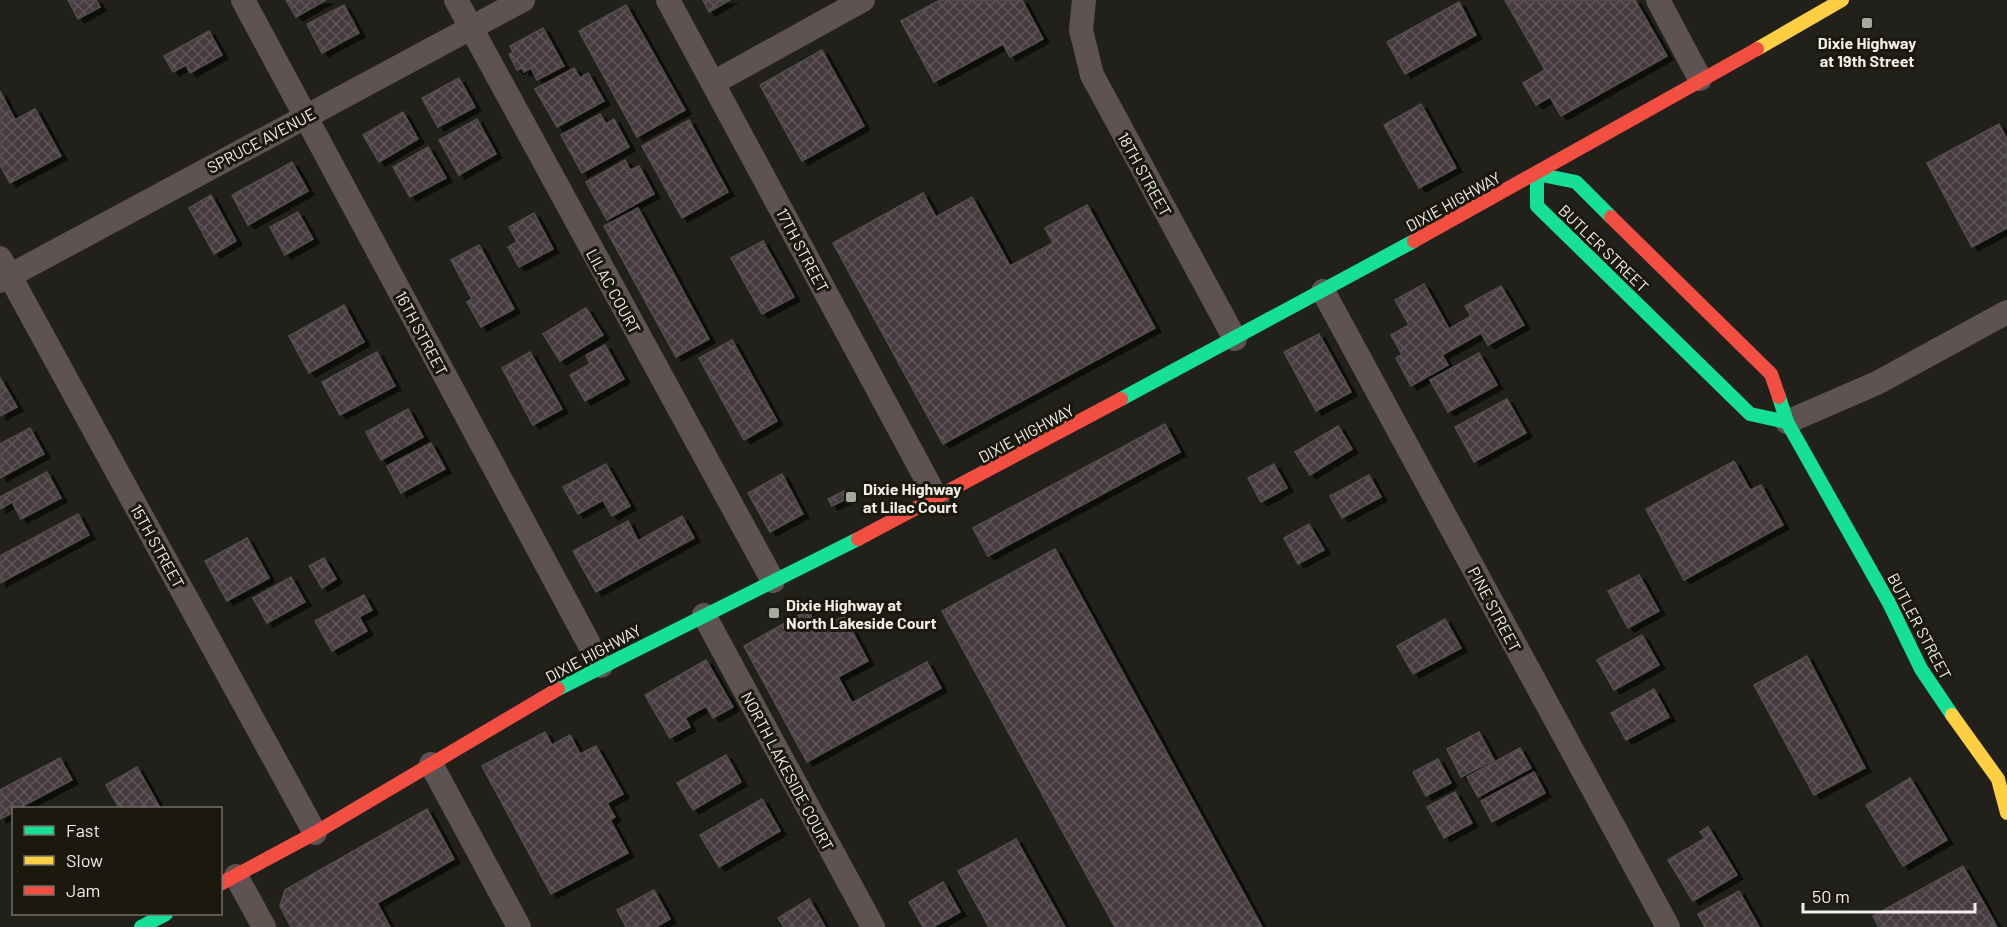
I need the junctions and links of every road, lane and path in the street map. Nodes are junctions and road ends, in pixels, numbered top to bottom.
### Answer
1 (243, 0) edge
2 (456, 0) edge
3 (523, 0) edge
4 (668, 0) edge
5 (863, 0) edge
6 (1084, 0) edge
7 (1658, 0) edge
8 (1842, 0) edge
9 (471, 28) junction
10 (1700, 79) junction
11 (713, 83) junction
12 (306, 117) junction
13 (1537, 174) junction
14 (3, 272) edge
15 (1323, 291) junction
16 (2007, 312) edge
17 (1235, 339) junction
18 (1787, 422) junction
19 (937, 499) junction
20 (773, 581) junction
21 (704, 615) junction
22 (601, 666) junction
23 (431, 764) junction
24 (2002, 777) edge
25 (2007, 813) edge
26 (315, 833) junction
27 (228, 880) edge
28 (164, 915) edge
29 (141, 927) edge
30 (264, 927) edge
31 (519, 927) edge
32 (873, 927) edge
33 (1668, 927) edge

1 - 12 street, 16TH STREET
2 - 9 street, LILAC COURT
3 - 9 street, SPRUCE AVENUE
4 - 11 street, 17TH STREET
5 - 11 street
6 - 17 street, 18TH STREET
7 - 10 street
8 - 10 main road, DIXIE HIGHWAY
9 - 12 street, SPRUCE AVENUE
9 - 20 street, LILAC COURT
10 - 13 main road, DIXIE HIGHWAY
11 - 19 street, 17TH STREET
12 - 14 street, SPRUCE AVENUE
12 - 22 street, 16TH STREET
13 - 15 main road, DIXIE HIGHWAY
13 - 18 main road, BUTLER STREET
13 - 18 main road, BUTLER STREET
14 - 26 street, 15TH STREET
15 - 17 main road, DIXIE HIGHWAY
15 - 33 street, PINE STREET
16 - 18 street
17 - 19 main road, DIXIE HIGHWAY
18 - 24 main road, BUTLER STREET
19 - 20 main road, DIXIE HIGHWAY
20 - 21 main road, DIXIE HIGHWAY
21 - 22 main road, DIXIE HIGHWAY
21 - 32 street, NORTH LAKESIDE COURT
22 - 23 main road, DIXIE HIGHWAY
23 - 26 main road, DIXIE HIGHWAY
23 - 31 street
24 - 25 main road, BUTLER STREET
26 - 27 main road, DIXIE HIGHWAY
27 - 30 street
28 - 29 main road

